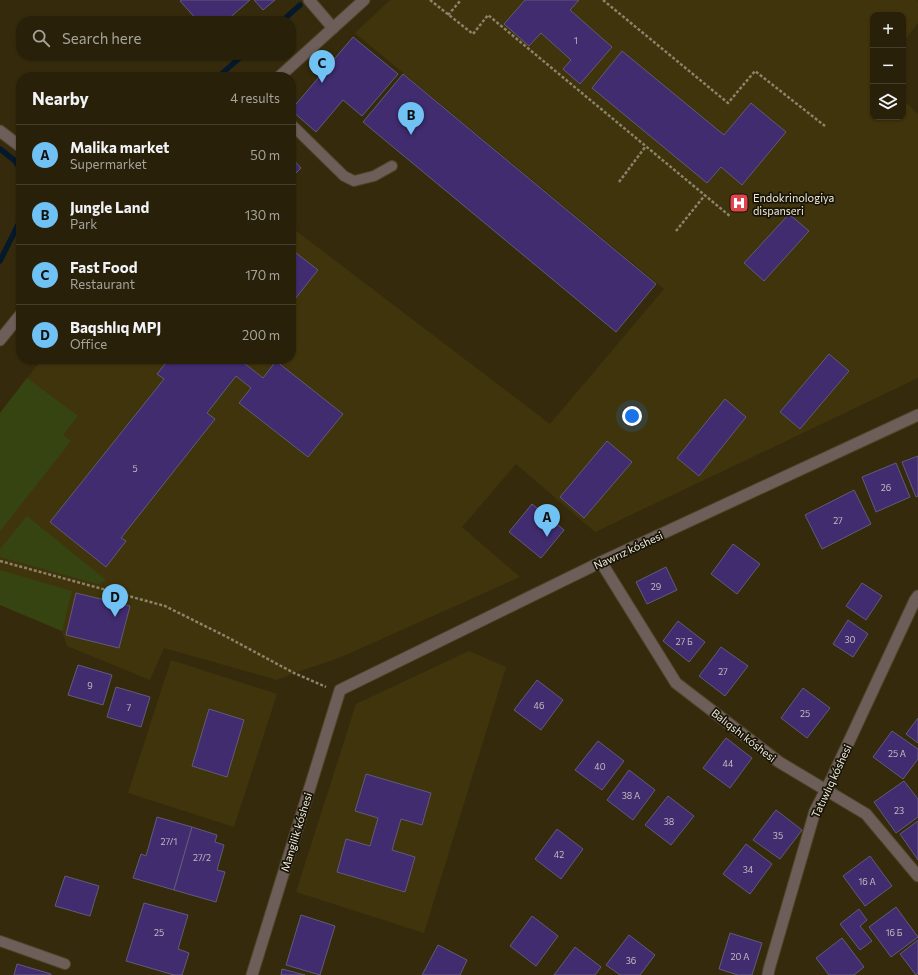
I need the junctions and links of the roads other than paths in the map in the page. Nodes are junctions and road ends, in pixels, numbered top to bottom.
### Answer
1 (309, 0) edge
2 (364, 0) edge
3 (333, 28) junction
4 (285, 72) edge
5 (296, 129) edge
6 (0, 131) edge
7 (16, 143) edge
8 (392, 166) dead end
9 (16, 320) edge
10 (0, 340) edge
11 (918, 415) edge
12 (601, 562) junction
13 (918, 596) edge
14 (340, 691) joint
15 (826, 790) junction
16 (918, 876) edge
17 (0, 941) edge
18 (65, 964) dead end
19 (252, 975) edge
20 (768, 975) edge

1 - 3 street
2 - 3 street
3 - 4 street
5 - 8 lane
6 - 7 street
9 - 10 street
11 - 12 street, Nawrız kóshesi
12 - 14 street, Nawrız kóshesi
12 - 15 street, Balıqshı kóshesi
13 - 15 street, Tatıwlıq kóshesi
14 - 19 street, Mangilik kóshesi
15 - 16 street, Balıqshı kóshesi
15 - 20 street, Tatıwlıq kóshesi
17 - 18 lane

